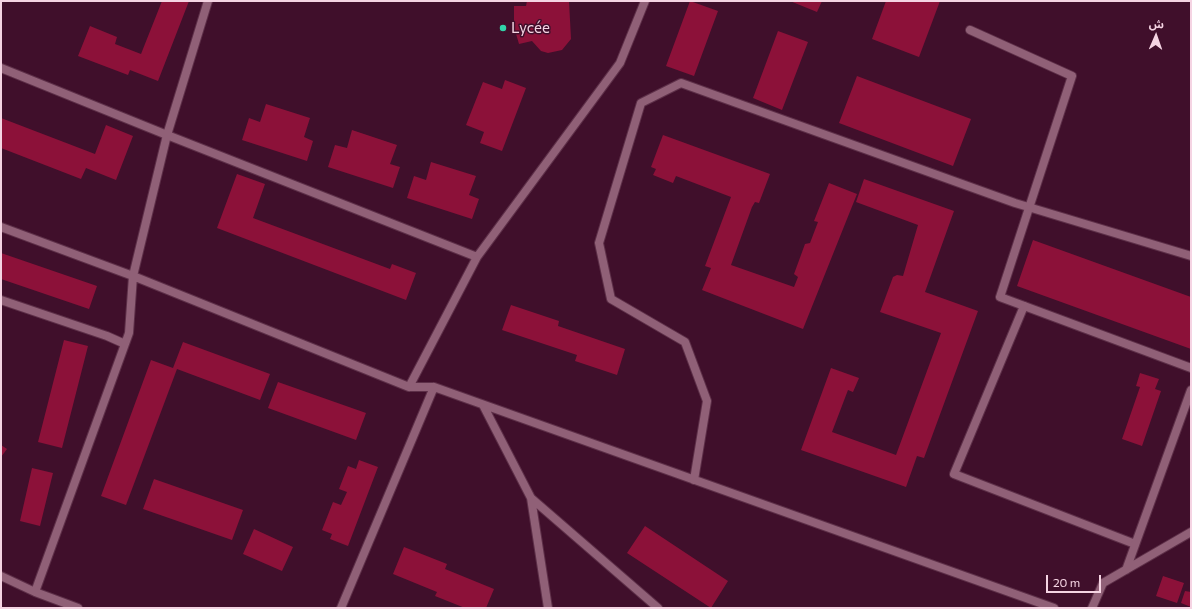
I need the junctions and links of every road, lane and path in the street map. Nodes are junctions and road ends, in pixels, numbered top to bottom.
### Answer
1 (208, 1) edge
2 (646, 1) edge
3 (970, 30) dead end
4 (1, 68) edge
5 (167, 135) junction
6 (1029, 207) junction
7 (1, 227) edge
8 (1191, 256) edge
9 (477, 257) junction
10 (132, 276) junction
11 (1, 300) edge
12 (1024, 306) junction
13 (125, 344) junction
14 (1191, 368) edge
15 (409, 387) junction
16 (434, 387) junction
17 (1191, 390) edge
18 (483, 405) junction
19 (694, 480) junction
20 (531, 498) junction
21 (1191, 532) edge
22 (1135, 544) junction
23 (1126, 570) junction
24 (1, 576) edge
25 (35, 592) junction
26 (78, 608) edge
27 (341, 608) edge
28 (548, 608) edge
29 (658, 608) edge
30 (1054, 608) edge
31 (1092, 608) edge

1 - 5 street
2 - 9 street
3 - 6 street
4 - 5 street
5 - 9 street
5 - 10 street
6 - 8 street
6 - 12 street
6 - 19 street
7 - 10 street
9 - 15 street
10 - 13 street
10 - 15 street
11 - 13 street
12 - 14 street
12 - 22 street
13 - 25 street
15 - 16 street
16 - 18 street
16 - 27 street
17 - 22 street
18 - 19 street
18 - 20 street
19 - 30 street
20 - 28 street
20 - 29 street
21 - 23 street
22 - 23 street
23 - 31 street
24 - 25 street
25 - 26 street

